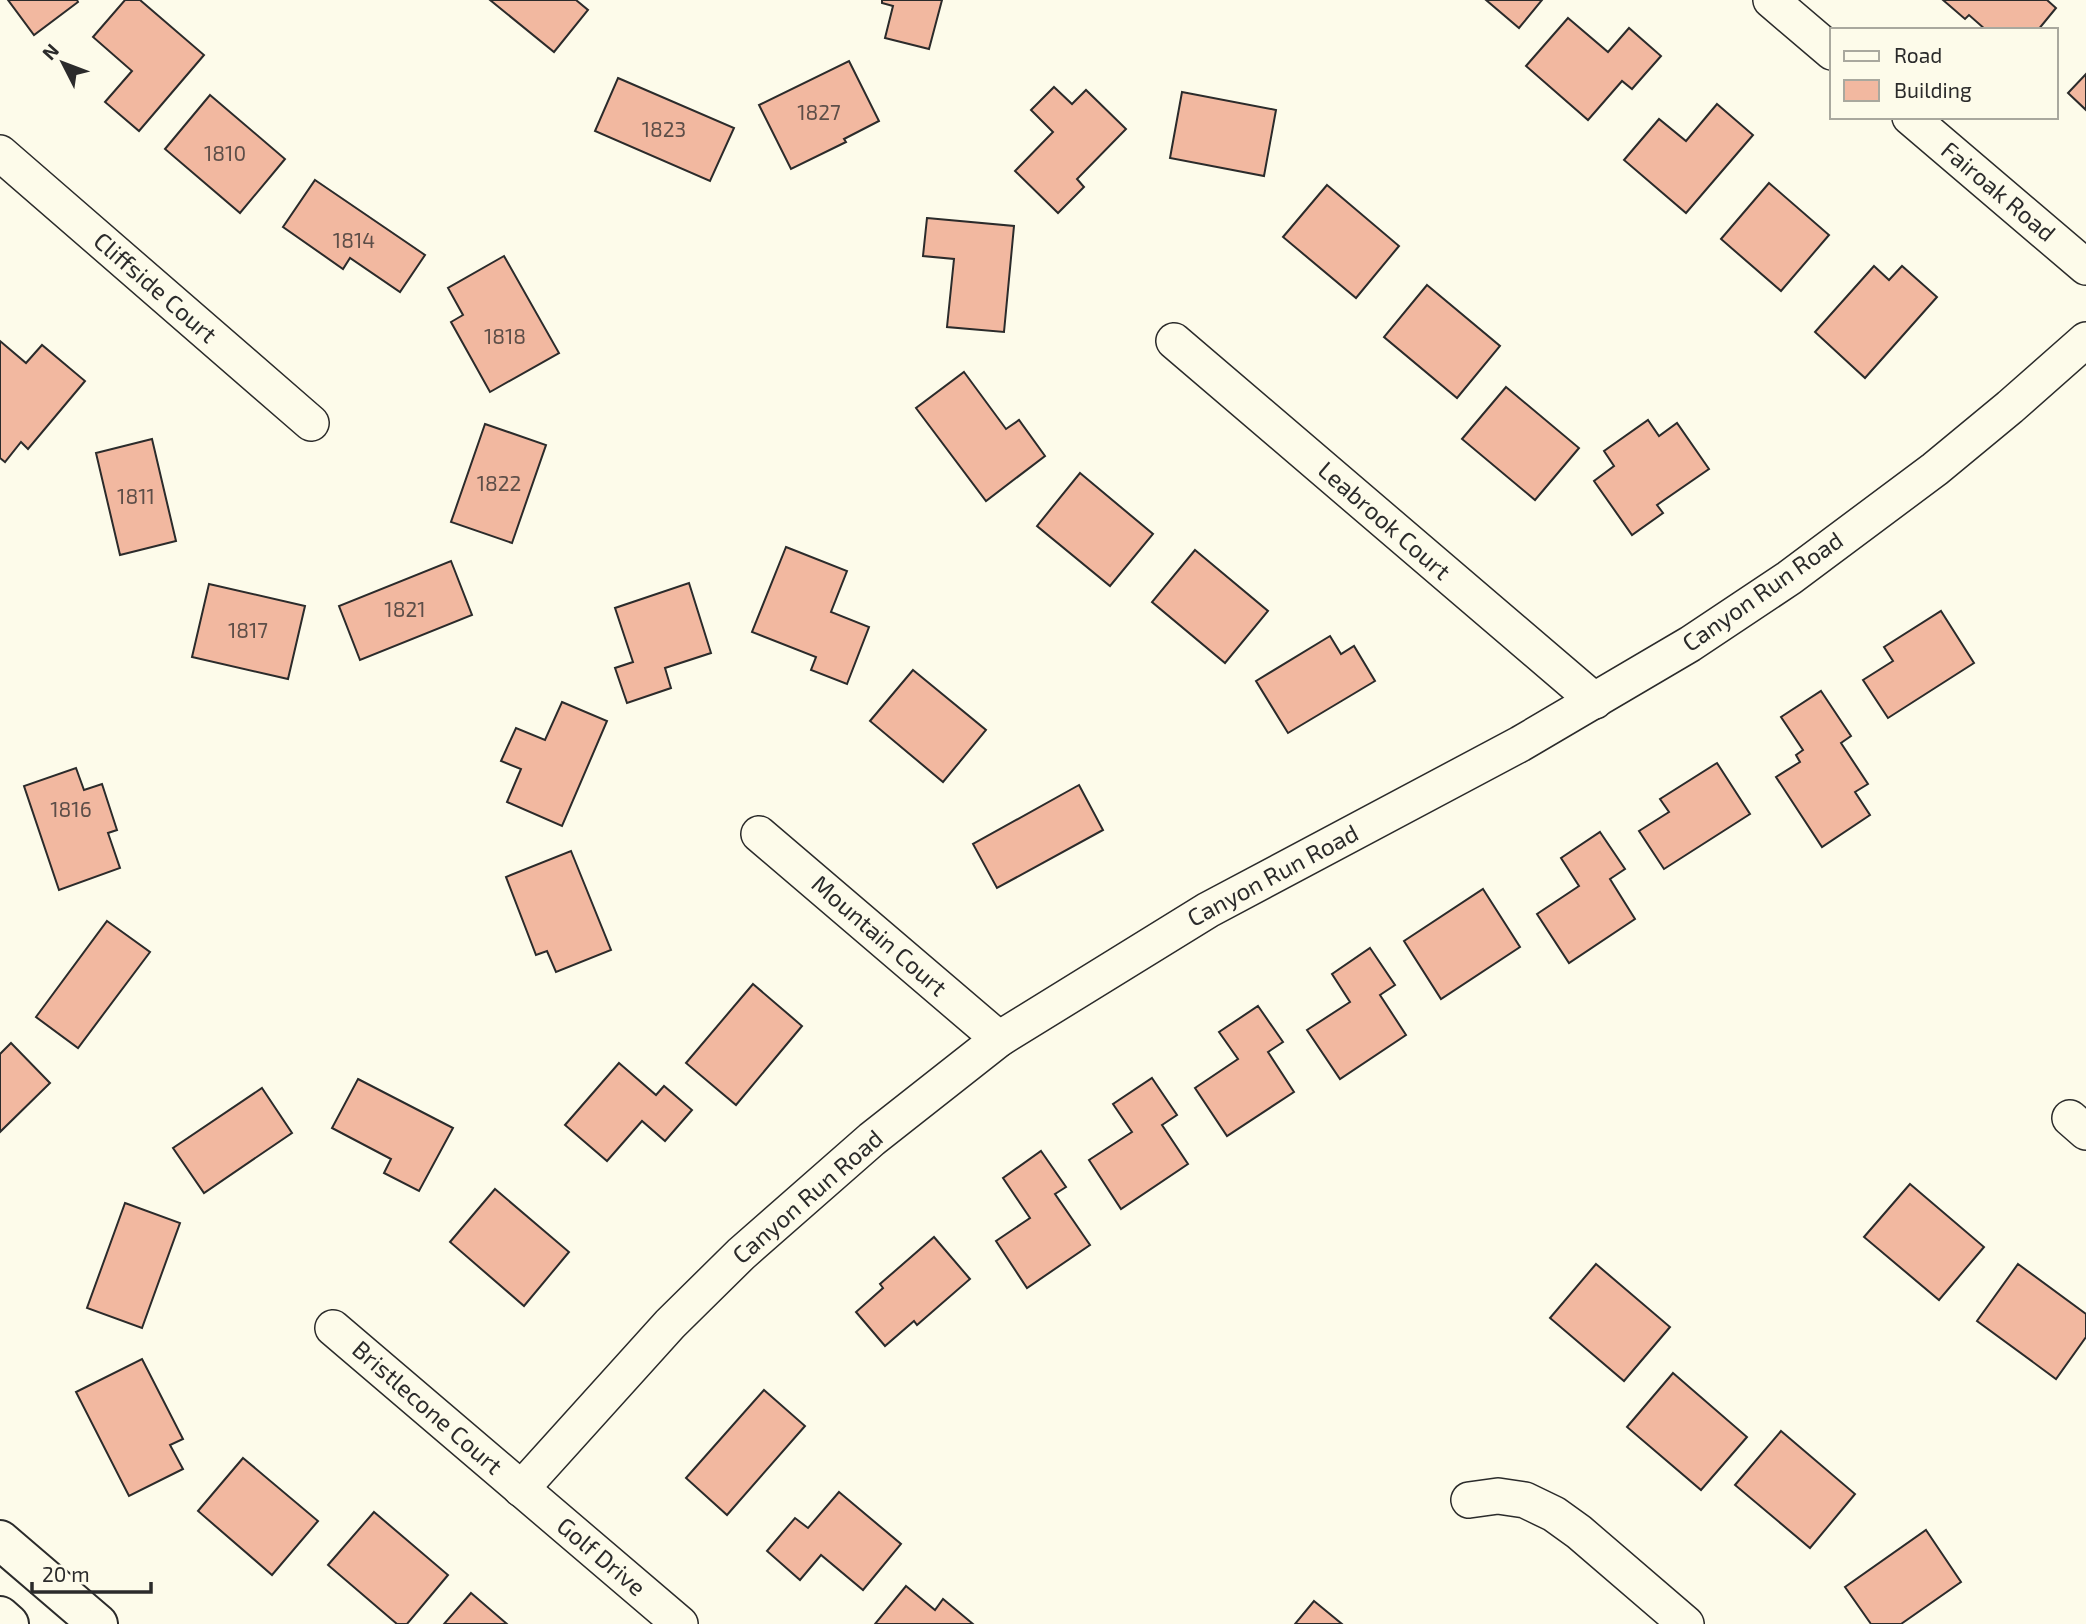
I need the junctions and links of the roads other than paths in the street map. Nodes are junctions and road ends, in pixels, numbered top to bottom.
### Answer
1 (1771, 0) edge
2 (1830, 50) edge
3 (1912, 119) edge
4 (0, 153) edge
5 (2086, 267) edge
6 (2086, 340) edge
7 (1174, 341) dead end
8 (311, 424) dead end
9 (1595, 701) junction
10 (759, 834) dead end
11 (999, 1039) junction
12 (333, 1328) dead end
13 (521, 1489) junction
14 (1469, 1500) dead end
15 (0, 1539) edge
16 (0, 1616) edge
17 (9, 1624) edge
18 (98, 1624) edge
19 (680, 1624) edge
20 (1686, 1624) edge

1 - 2 street
3 - 5 street, Fairoak Road
4 - 8 street, Cliffside Court
6 - 9 street, Canyon Run Road
7 - 9 street, Leabrook Court
9 - 11 street, Canyon Run Road
10 - 11 street, Mountain Court
11 - 13 street, Canyon Run Road
12 - 13 street, Bristlecone Court
13 - 19 street, Golf Drive
14 - 20 street
15 - 18 main road
16 - 17 main road

